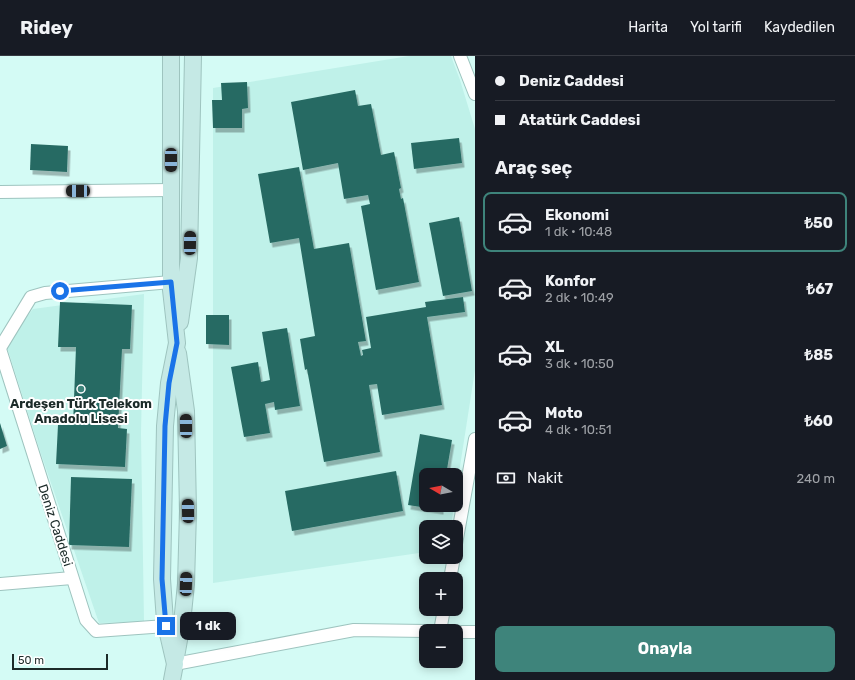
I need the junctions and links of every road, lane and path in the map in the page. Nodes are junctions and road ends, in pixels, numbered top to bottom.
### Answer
1 (171, 56) edge
2 (193, 56) edge
3 (460, 56) edge
4 (475, 94) edge
5 (171, 190) junction
6 (0, 192) edge
7 (171, 282) junction
8 (177, 343) junction
9 (0, 348) edge
10 (475, 439) edge
11 (470, 490) edge
12 (462, 520) edge
13 (72, 578) junction
14 (0, 584) edge
15 (166, 626) junction
16 (419, 631) edge
17 (463, 632) edge
18 (475, 632) edge
19 (175, 664) junction
20 (172, 680) edge
21 (177, 680) edge

1 - 5 main road
2 - 8 main road
3 - 4 street
5 - 6 street
5 - 7 main road
7 - 8 main road
7 - 9 street, Deniz Caddesi
8 - 15 main road
8 - 19 main road
9 - 13 street, Deniz Caddesi
10 - 11 street
11 - 12 street
13 - 14 street
13 - 15 street, Deniz Caddesi
15 - 19 main road
16 - 19 street
17 - 18 street
19 - 20 main road
19 - 21 main road

